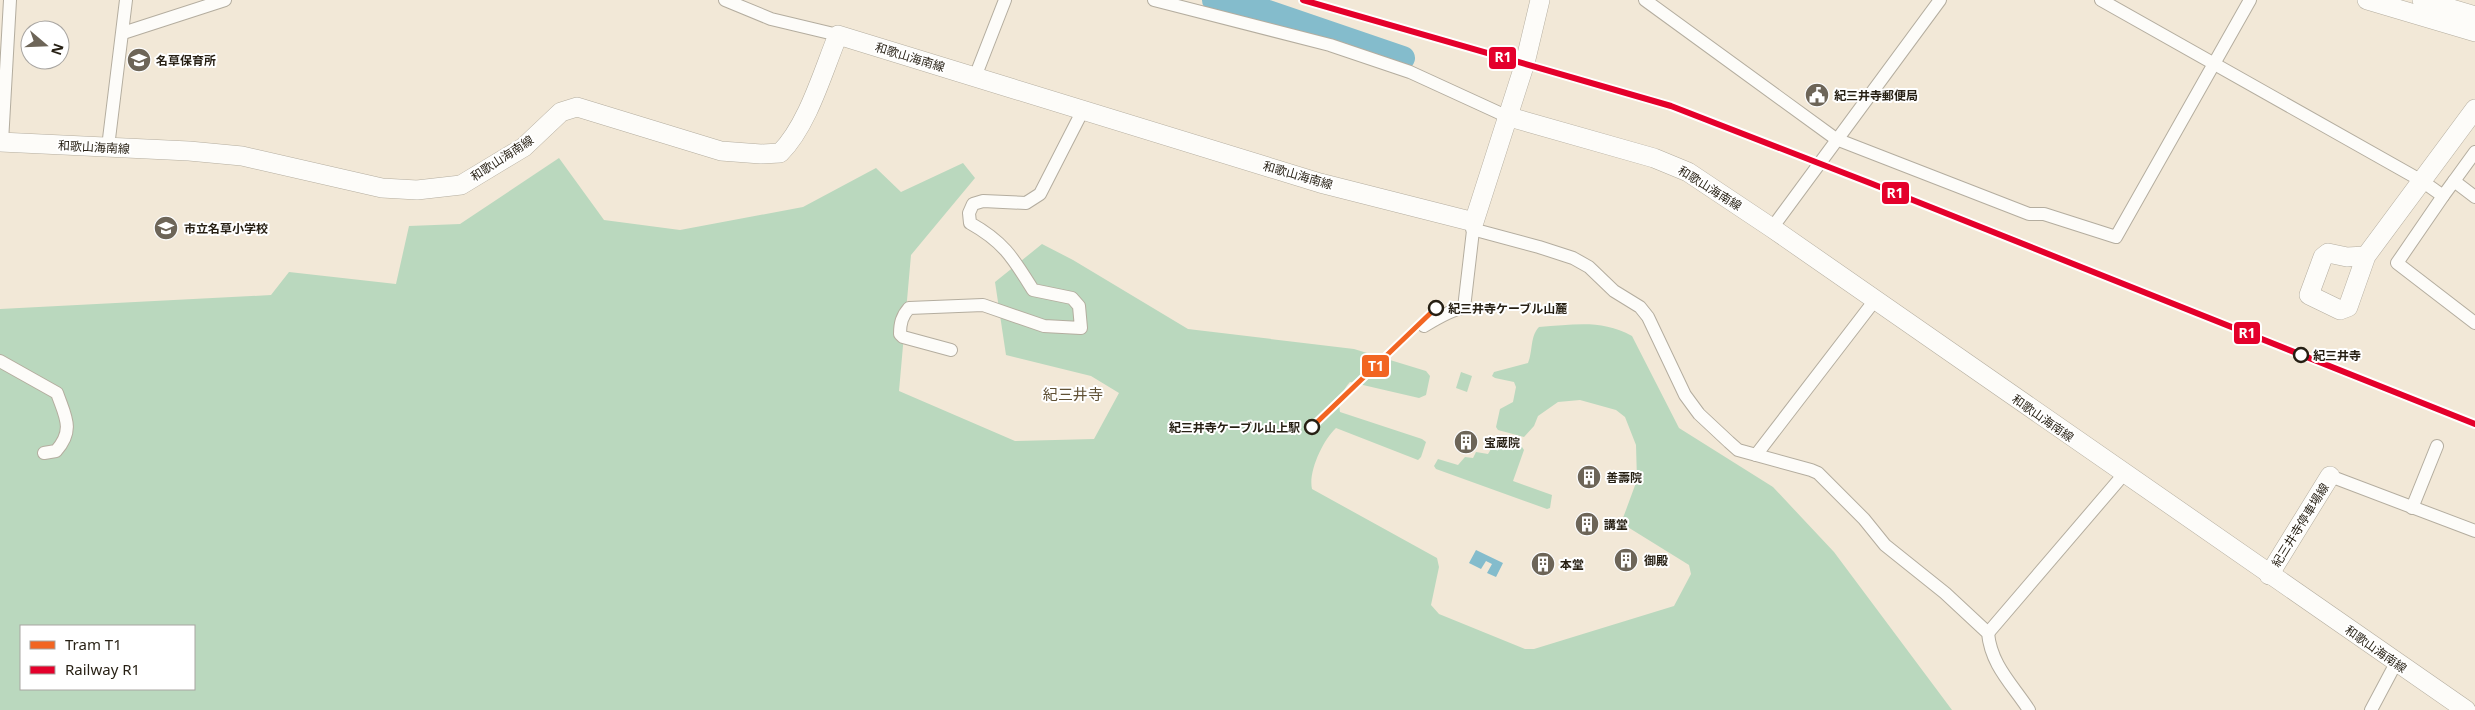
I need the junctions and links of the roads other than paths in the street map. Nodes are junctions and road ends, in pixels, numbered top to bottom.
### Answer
1 (10, 0) edge
2 (126, 0) edge
3 (225, 0) edge
4 (725, 0) edge
5 (1005, 0) edge
6 (1154, 0) edge
7 (1540, 0) edge
8 (1645, 0) edge
9 (1940, 0) edge
10 (2101, 0) edge
11 (2250, 0) edge
12 (2367, 0) edge
13 (2422, 0) edge
14 (2475, 16) edge
15 (4, 22) edge
16 (2475, 32) edge
17 (123, 33) junction
18 (838, 34) junction
19 (2212, 64) junction
20 (975, 77) junction
21 (1083, 110) junction
22 (2475, 110) edge
23 (1506, 116) junction
24 (1836, 139) junction
25 (1, 142) edge
26 (108, 147) junction
27 (2475, 152) edge
28 (2422, 181) junction
29 (2454, 182) junction
30 (2443, 196) junction
31 (2475, 197) edge
32 (1473, 225) junction
33 (1772, 228) junction
34 (2366, 256) dead end
35 (1875, 300) junction
36 (2475, 323) edge
37 (1424, 326) dead end
38 (950, 350) dead end
39 (0, 361) edge
40 (2438, 446) dead end
41 (44, 453) dead end
42 (1756, 455) junction
43 (2124, 474) junction
44 (2330, 476) joint
45 (2412, 508) junction
46 (2475, 531) edge
47 (2269, 574) junction
48 (1988, 633) junction
49 (2396, 663) junction
50 (2029, 710) edge
51 (2371, 710) edge
52 (2466, 710) edge

1 - 15 street
2 - 17 street
3 - 17 street
4 - 18 street
5 - 20 street
6 - 23 street
7 - 23 main road
8 - 24 street
9 - 24 street
10 - 19 street
11 - 19 street
12 - 16 main road
13 - 14 main road
15 - 25 street
17 - 26 street
18 - 20 main road, 和歌山海南線
18 - 26 main road, 和歌山海南線
19 - 24 street
19 - 28 street
20 - 21 main road, 和歌山海南線
21 - 32 main road, 和歌山海南線
21 - 38 street
22 - 28 main road
23 - 32 main road
23 - 33 main road, 和歌山海南線
24 - 33 street
25 - 26 main road, 和歌山海南線
27 - 29 street
28 - 30 street
28 - 34 main road
29 - 30 street
29 - 31 street
30 - 36 street
32 - 37 street
32 - 42 street
33 - 35 main road, 和歌山海南線
35 - 42 street
35 - 43 main road, 和歌山海南線
39 - 41 street
40 - 45 street
42 - 48 street
43 - 47 main road, 和歌山海南線
43 - 48 street
44 - 45 street
44 - 47 main road, 紀三井寺停車場線
45 - 46 street
47 - 49 main road, 和歌山海南線
48 - 50 street
49 - 51 street
49 - 52 main road, 和歌山海南線

